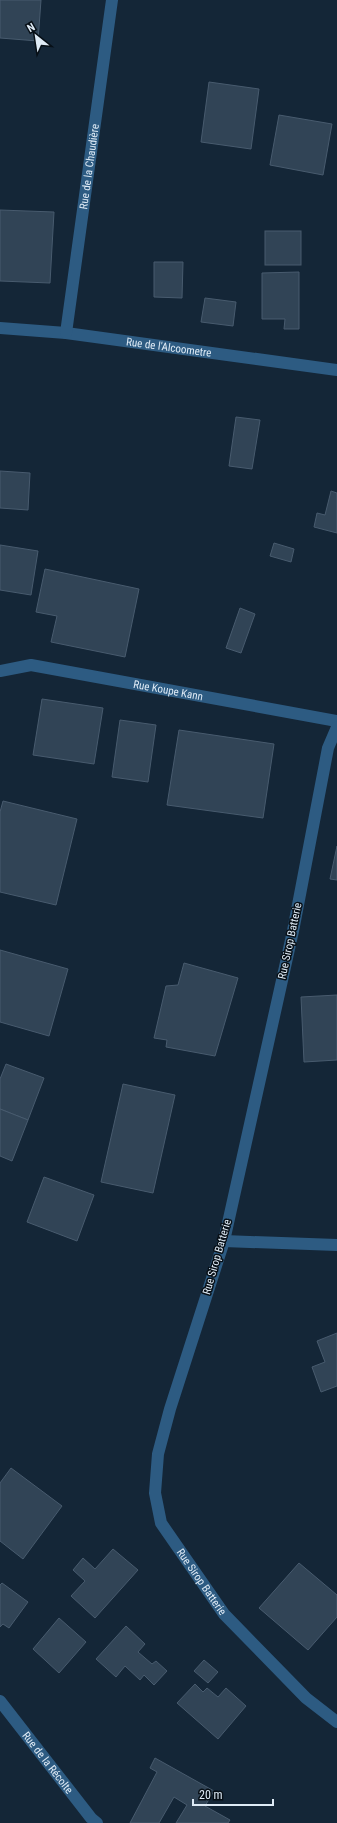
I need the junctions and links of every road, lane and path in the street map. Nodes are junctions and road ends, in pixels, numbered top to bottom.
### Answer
1 (112, 0) edge
2 (0, 328) edge
3 (66, 333) junction
4 (337, 370) edge
5 (0, 671) edge
6 (337, 721) edge
7 (337, 727) edge
8 (224, 1241) junction
9 (337, 1245) edge
10 (0, 1701) edge
11 (337, 1722) edge
12 (97, 1823) edge

1 - 3 street, Rue de la Chaudière
2 - 3 street, Rue de l'Alcoometre
3 - 4 street, Rue de l'Alcoometre
5 - 6 street, Rue Koupe Kann
7 - 8 street, Rue Sirop Batterie
8 - 9 street
8 - 11 street, Rue Sirop Batterie
10 - 12 street, Rue de la Récolte

